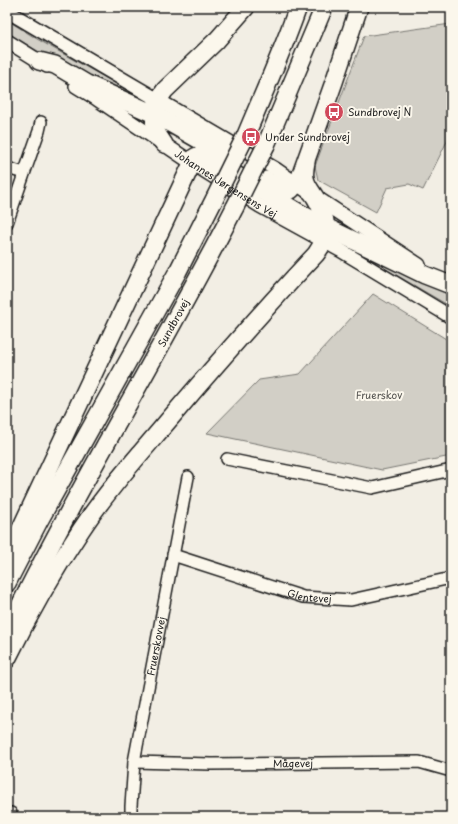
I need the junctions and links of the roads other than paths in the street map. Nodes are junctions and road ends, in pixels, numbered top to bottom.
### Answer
1 (246, 7) edge
2 (298, 7) edge
3 (324, 7) edge
4 (359, 7) edge
5 (7, 11) edge
6 (7, 41) edge
7 (39, 61) junction
8 (157, 107) junction
9 (41, 122) dead end
10 (164, 144) junction
11 (306, 162) junction
12 (192, 163) junction
13 (7, 168) edge
14 (24, 173) junction
15 (297, 184) junction
16 (314, 196) junction
17 (7, 223) edge
18 (325, 234) junction
19 (450, 285) edge
20 (451, 317) edge
21 (227, 459) dead end
22 (451, 470) edge
23 (188, 477) dead end
24 (173, 555) junction
25 (7, 558) edge
26 (451, 578) edge
27 (7, 583) edge
28 (7, 632) edge
29 (7, 659) edge
30 (134, 762) junction
31 (451, 771) edge
32 (131, 817) edge

1 - 8 main road
2 - 27 main road, bridge
3 - 28 main road, Sundbrovej, bridge
4 - 11 main road
5 - 8 street
6 - 7 street, Johannes Jørgensens Vej
7 - 8 main road
7 - 10 street, Johannes Jørgensens Vej
8 - 10 main road
8 - 15 main road
9 - 14 street
10 - 12 street, Johannes Jørgensens Vej
11 - 15 main road
11 - 16 main road
12 - 18 main road
12 - 25 main road
13 - 14 street
14 - 17 street
15 - 16 street
16 - 18 main road
16 - 19 street
18 - 19 main road
18 - 20 street
18 - 29 main road
21 - 22 street
23 - 24 street, Fruerskovvej
24 - 26 street, Glentevej
24 - 30 street, Fruerskovvej
30 - 31 street, Mågevej
30 - 32 street, Fruerskovvej

